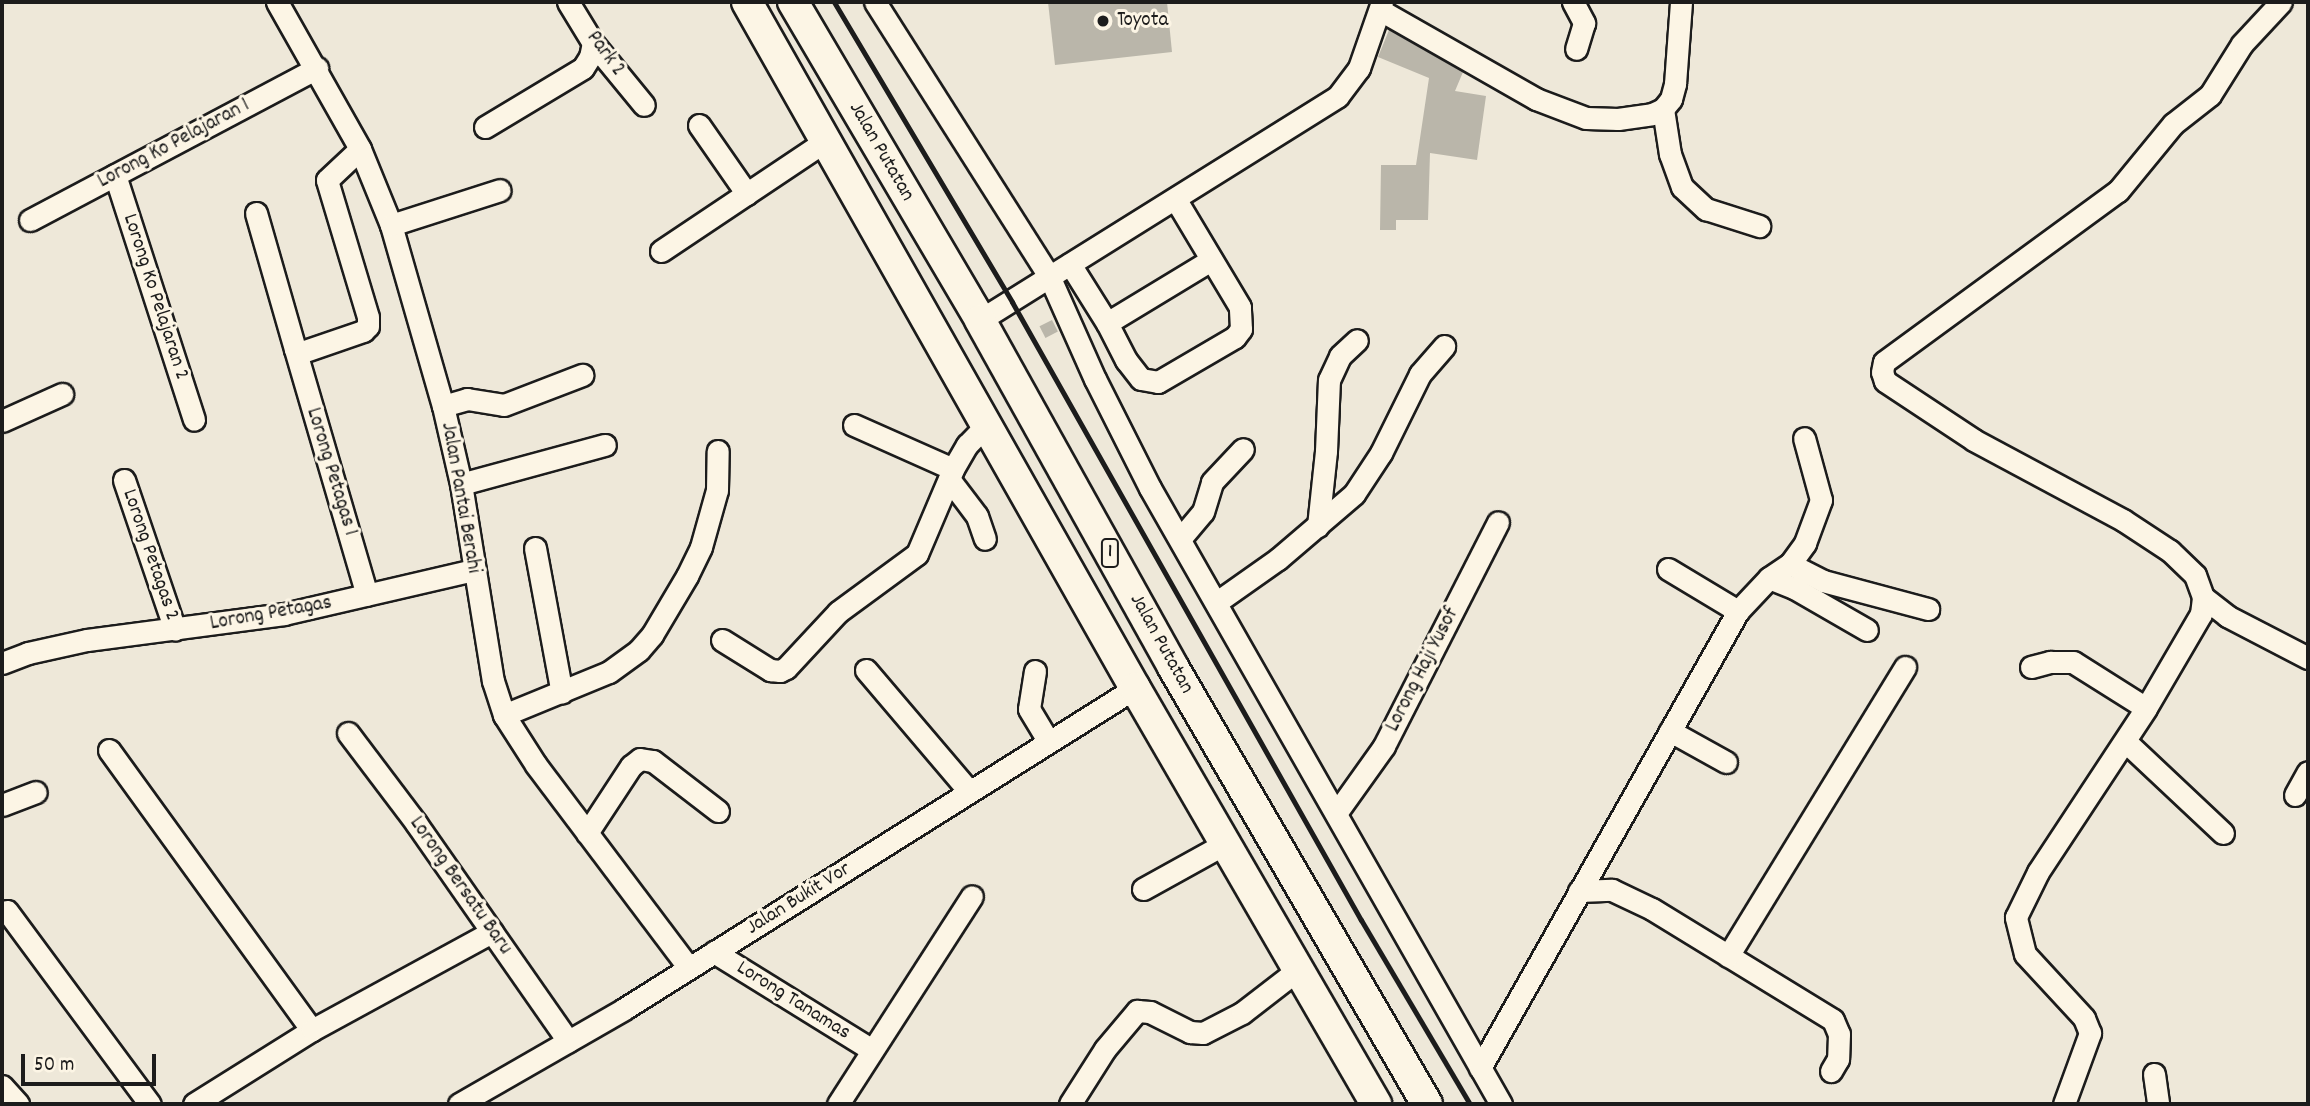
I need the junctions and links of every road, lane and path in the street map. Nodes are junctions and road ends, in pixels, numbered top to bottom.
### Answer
1 (277, 2) edge
2 (568, 2) edge
3 (747, 2) edge
4 (793, 2) edge
5 (875, 2) edge
6 (1573, 2) edge
7 (1681, 2) edge
8 (2281, 2) edge
9 (1381, 6) edge
10 (593, 43) junction
11 (1576, 49) dead end
12 (317, 68) junction
13 (644, 105) dead end
14 (1663, 109) junction
15 (699, 125) dead end
16 (485, 127) dead end
17 (827, 140) junction
18 (360, 149) junction
19 (115, 175) junction
20 (500, 190) dead end
21 (747, 194) junction
22 (1176, 200) junction
23 (256, 213) dead end
24 (30, 220) dead end
25 (391, 225) junction
26 (1759, 226) dead end
27 (933, 240) junction
28 (661, 251) dead end
29 (1211, 260) junction
30 (897, 262) junction
31 (1070, 264) junction
32 (1050, 278) junction
33 (980, 320) junction
34 (1107, 323) junction
35 (1357, 340) dead end
36 (1444, 346) dead end
37 (295, 349) junction
38 (1126, 360) junction
39 (582, 374) dead end
40 (1095, 379) junction
41 (62, 394) dead end
42 (443, 406) junction
43 (194, 420) dead end
44 (2, 421) edge
45 (988, 423) junction
46 (854, 425) dead end
47 (1804, 438) dead end
48 (605, 445) dead end
49 (1243, 449) dead end
50 (718, 451) dead end
51 (951, 474) junction
52 (124, 480) dead end
53 (461, 484) junction
54 (1498, 522) dead end
55 (1318, 526) junction
56 (985, 539) dead end
57 (1180, 539) junction
58 (535, 548) dead end
59 (1790, 564) junction
60 (1668, 569) dead end
61 (473, 570) junction
62 (1769, 578) junction
63 (367, 595) junction
64 (2203, 597) junction
65 (1217, 602) junction
66 (1928, 609) dead end
67 (1738, 611) junction
68 (175, 630) junction
69 (1867, 630) dead end
70 (722, 640) dead end
71 (2308, 658) edge
72 (2, 663) edge
73 (1905, 667) dead end
74 (2031, 667) dead end
75 (866, 670) dead end
76 (1035, 671) dead end
77 (1182, 681) junction
78 (562, 693) junction
79 (1140, 697) junction
80 (2146, 708) junction
81 (504, 715) junction
82 (1670, 731) junction
83 (348, 733) dead end
84 (1048, 741) junction
85 (2126, 742) junction
86 (109, 750) dead end
87 (1726, 762) dead end
88 (2308, 772) edge
89 (969, 791) junction
90 (36, 792) dead end
91 (2295, 795) dead end
92 (2, 805) edge
93 (718, 811) dead end
94 (1337, 812) junction
95 (587, 833) junction
96 (2223, 833) dead end
97 (1226, 843) junction
98 (1143, 889) dead end
99 (1579, 891) junction
100 (972, 896) dead end
101 (7, 911) dead end
102 (492, 932) junction
103 (714, 952) junction
104 (1728, 956) junction
105 (688, 967) junction
106 (1299, 970) junction
107 (312, 1030) junction
108 (568, 1041) junction
109 (872, 1050) junction
110 (1480, 1068) junction
111 (1831, 1071) dead end
112 (2154, 1074) dead end
113 (2, 1086) edge
114 (18, 1104) edge
115 (150, 1104) edge
116 (194, 1104) edge
117 (459, 1104) edge
118 (838, 1104) edge
119 (1069, 1104) edge
120 (1376, 1104) edge
121 (1427, 1104) edge
122 (1502, 1104) edge
123 (2064, 1104) edge
124 (2158, 1104) edge

1 - 12 street, Jalan Pantai Berahi
2 - 10 street, Park 2
3 - 17 highway, Jalan Putatan / 1
4 - 27 highway, Jalan Putatan / 1
5 - 32 street
6 - 11 street
7 - 14 street
8 - 64 street
9 - 14 street
9 - 22 street
10 - 13 street, Park 2
10 - 16 street
12 - 18 street, Jalan Pantai Berahi
12 - 19 street, Lorong Ko Pelajaran 1
14 - 26 street
15 - 21 street
17 - 21 street
17 - 30 highway, Jalan Putatan / 1
18 - 25 street, Jalan Pantai Berahi
18 - 37 street
19 - 24 street, Lorong Ko Pelajaran 1
19 - 43 street, Lorong Ko Pelajaran 2
20 - 25 street
21 - 28 street
22 - 29 street
22 - 31 street
23 - 37 street, Lorong Petagas 1
25 - 42 street, Jalan Pantai Berahi
27 - 30 highway
27 - 33 highway, Jalan Putatan / 1
29 - 34 street
29 - 38 street
30 - 45 highway, Jalan Putatan / 1
31 - 32 street
31 - 34 street
32 - 33 street
32 - 40 street
33 - 77 highway, Jalan Putatan / 1
34 - 38 street
35 - 55 street
36 - 55 street
37 - 63 street, Lorong Petagas 1
38 - 40 street
39 - 42 street
40 - 57 street
41 - 44 street
42 - 53 street, Jalan Pantai Berahi
45 - 51 street
45 - 79 highway, Jalan Putatan / 1
46 - 51 street
47 - 59 street
48 - 53 street
49 - 57 street
50 - 78 street
51 - 56 street
51 - 70 street
52 - 68 street, Lorong Petagas 2
53 - 61 street, Jalan Pantai Berahi
54 - 94 street, Lorong Haji Yusof
55 - 65 street
57 - 65 street
58 - 78 street
59 - 62 street
59 - 66 street
60 - 67 street
61 - 63 street, Lorong Petagas
61 - 81 street, Jalan Pantai Berahi
62 - 67 street
62 - 69 street
63 - 68 street, Lorong Petagas
64 - 71 street
64 - 80 street
65 - 94 street
67 - 82 street
68 - 72 street, Lorong Petagas
73 - 104 street
74 - 80 street
75 - 89 street
76 - 84 street
77 - 79 highway
77 - 121 highway, Jalan Putatan / 1
78 - 81 street
79 - 84 street, Jalan Bukit Vor
79 - 97 highway, Jalan Putatan / 1
80 - 85 street
81 - 95 street, Jalan Pantai Berahi
82 - 87 street
82 - 99 street
83 - 102 street, Lorong Bersatu Baru
84 - 89 street, Jalan Bukit Vor
85 - 96 street
85 - 123 street
86 - 107 street
88 - 91 street
89 - 103 street, Jalan Bukit Vor
90 - 92 street
93 - 95 street
94 - 110 street
95 - 105 street, Jalan Pantai Berahi
97 - 98 street
97 - 106 highway, Jalan Putatan / 1
99 - 104 street
99 - 110 street
100 - 109 street
101 - 115 street
102 - 107 street
102 - 108 street, Lorong Bersatu Baru
103 - 105 street, Jalan Bukit Vor
103 - 109 street, Lorong Tanamas
104 - 111 street
105 - 108 street, Jalan Bukit Vor
106 - 119 street
106 - 120 highway, Jalan Putatan / 1
107 - 116 street
108 - 117 street, Jalan Bukit Vor
109 - 118 street
110 - 122 street
112 - 124 street
113 - 114 street

